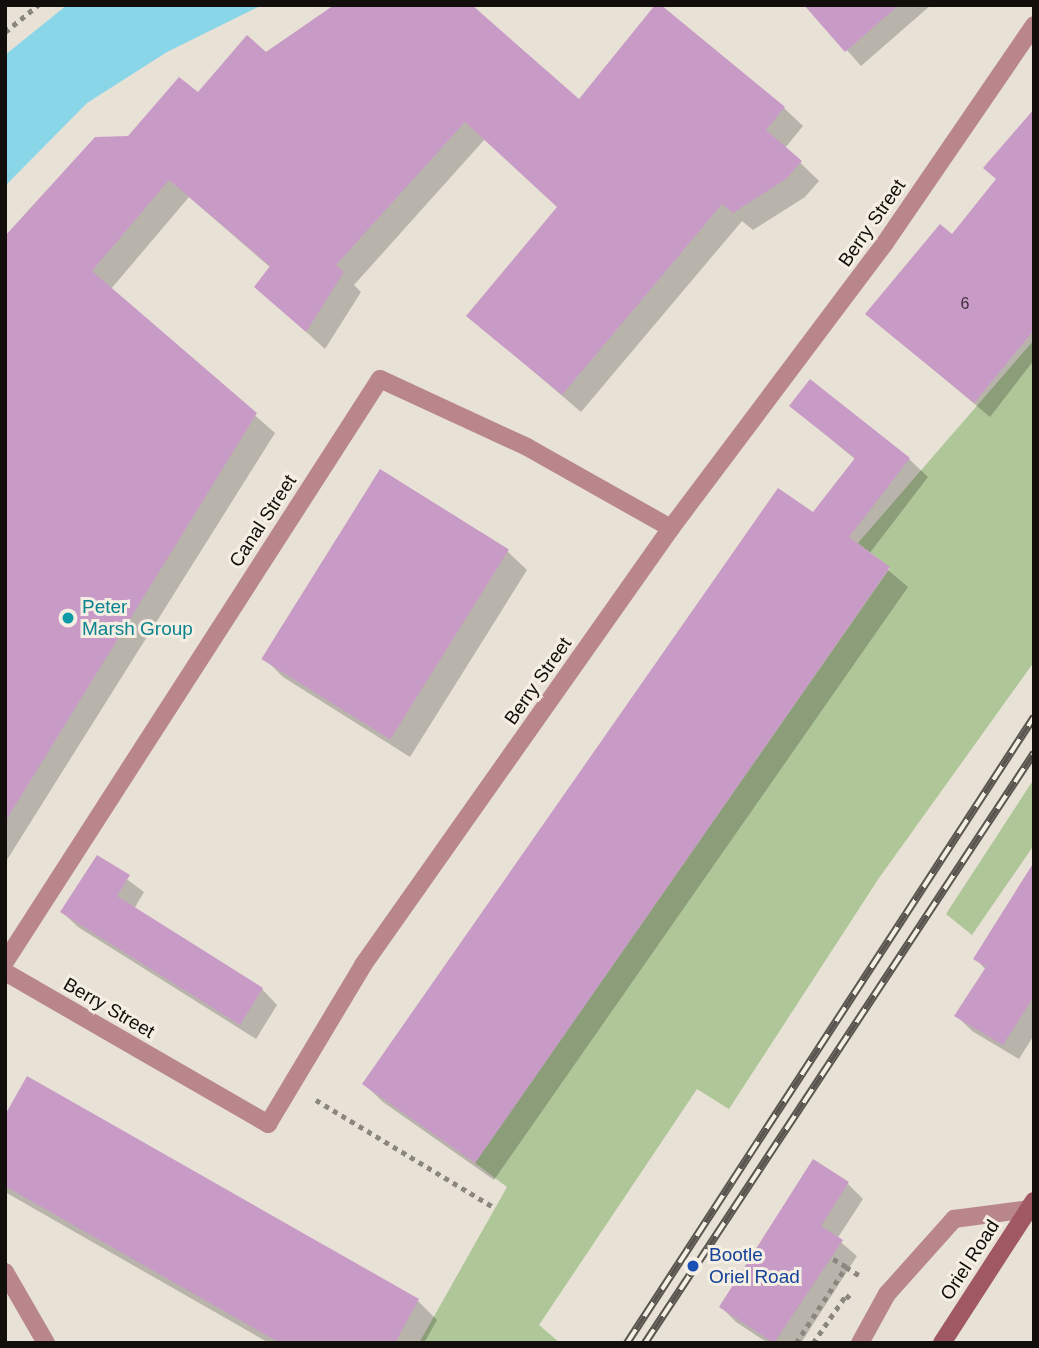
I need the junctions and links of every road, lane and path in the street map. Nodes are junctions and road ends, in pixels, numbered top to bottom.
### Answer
1 (38, 5) edge
2 (1034, 24) edge
3 (5, 32) edge
4 (671, 528) junction
5 (5, 962) edge
6 (5, 971) edge
7 (291, 1085) junction
8 (1031, 1205) edge
9 (495, 1208) dead end
10 (831, 1258) dead end
11 (5, 1272) edge
12 (47, 1343) edge
13 (796, 1343) edge
14 (860, 1343) edge
15 (942, 1343) edge

1 - 3 path
2 - 4 street, Berry Street
4 - 5 street, Canal Street
4 - 7 street, Berry Street
6 - 7 street, Berry Street
7 - 9 path
8 - 14 street
8 - 15 main road, Oriel Road
10 - 13 path
11 - 12 street

